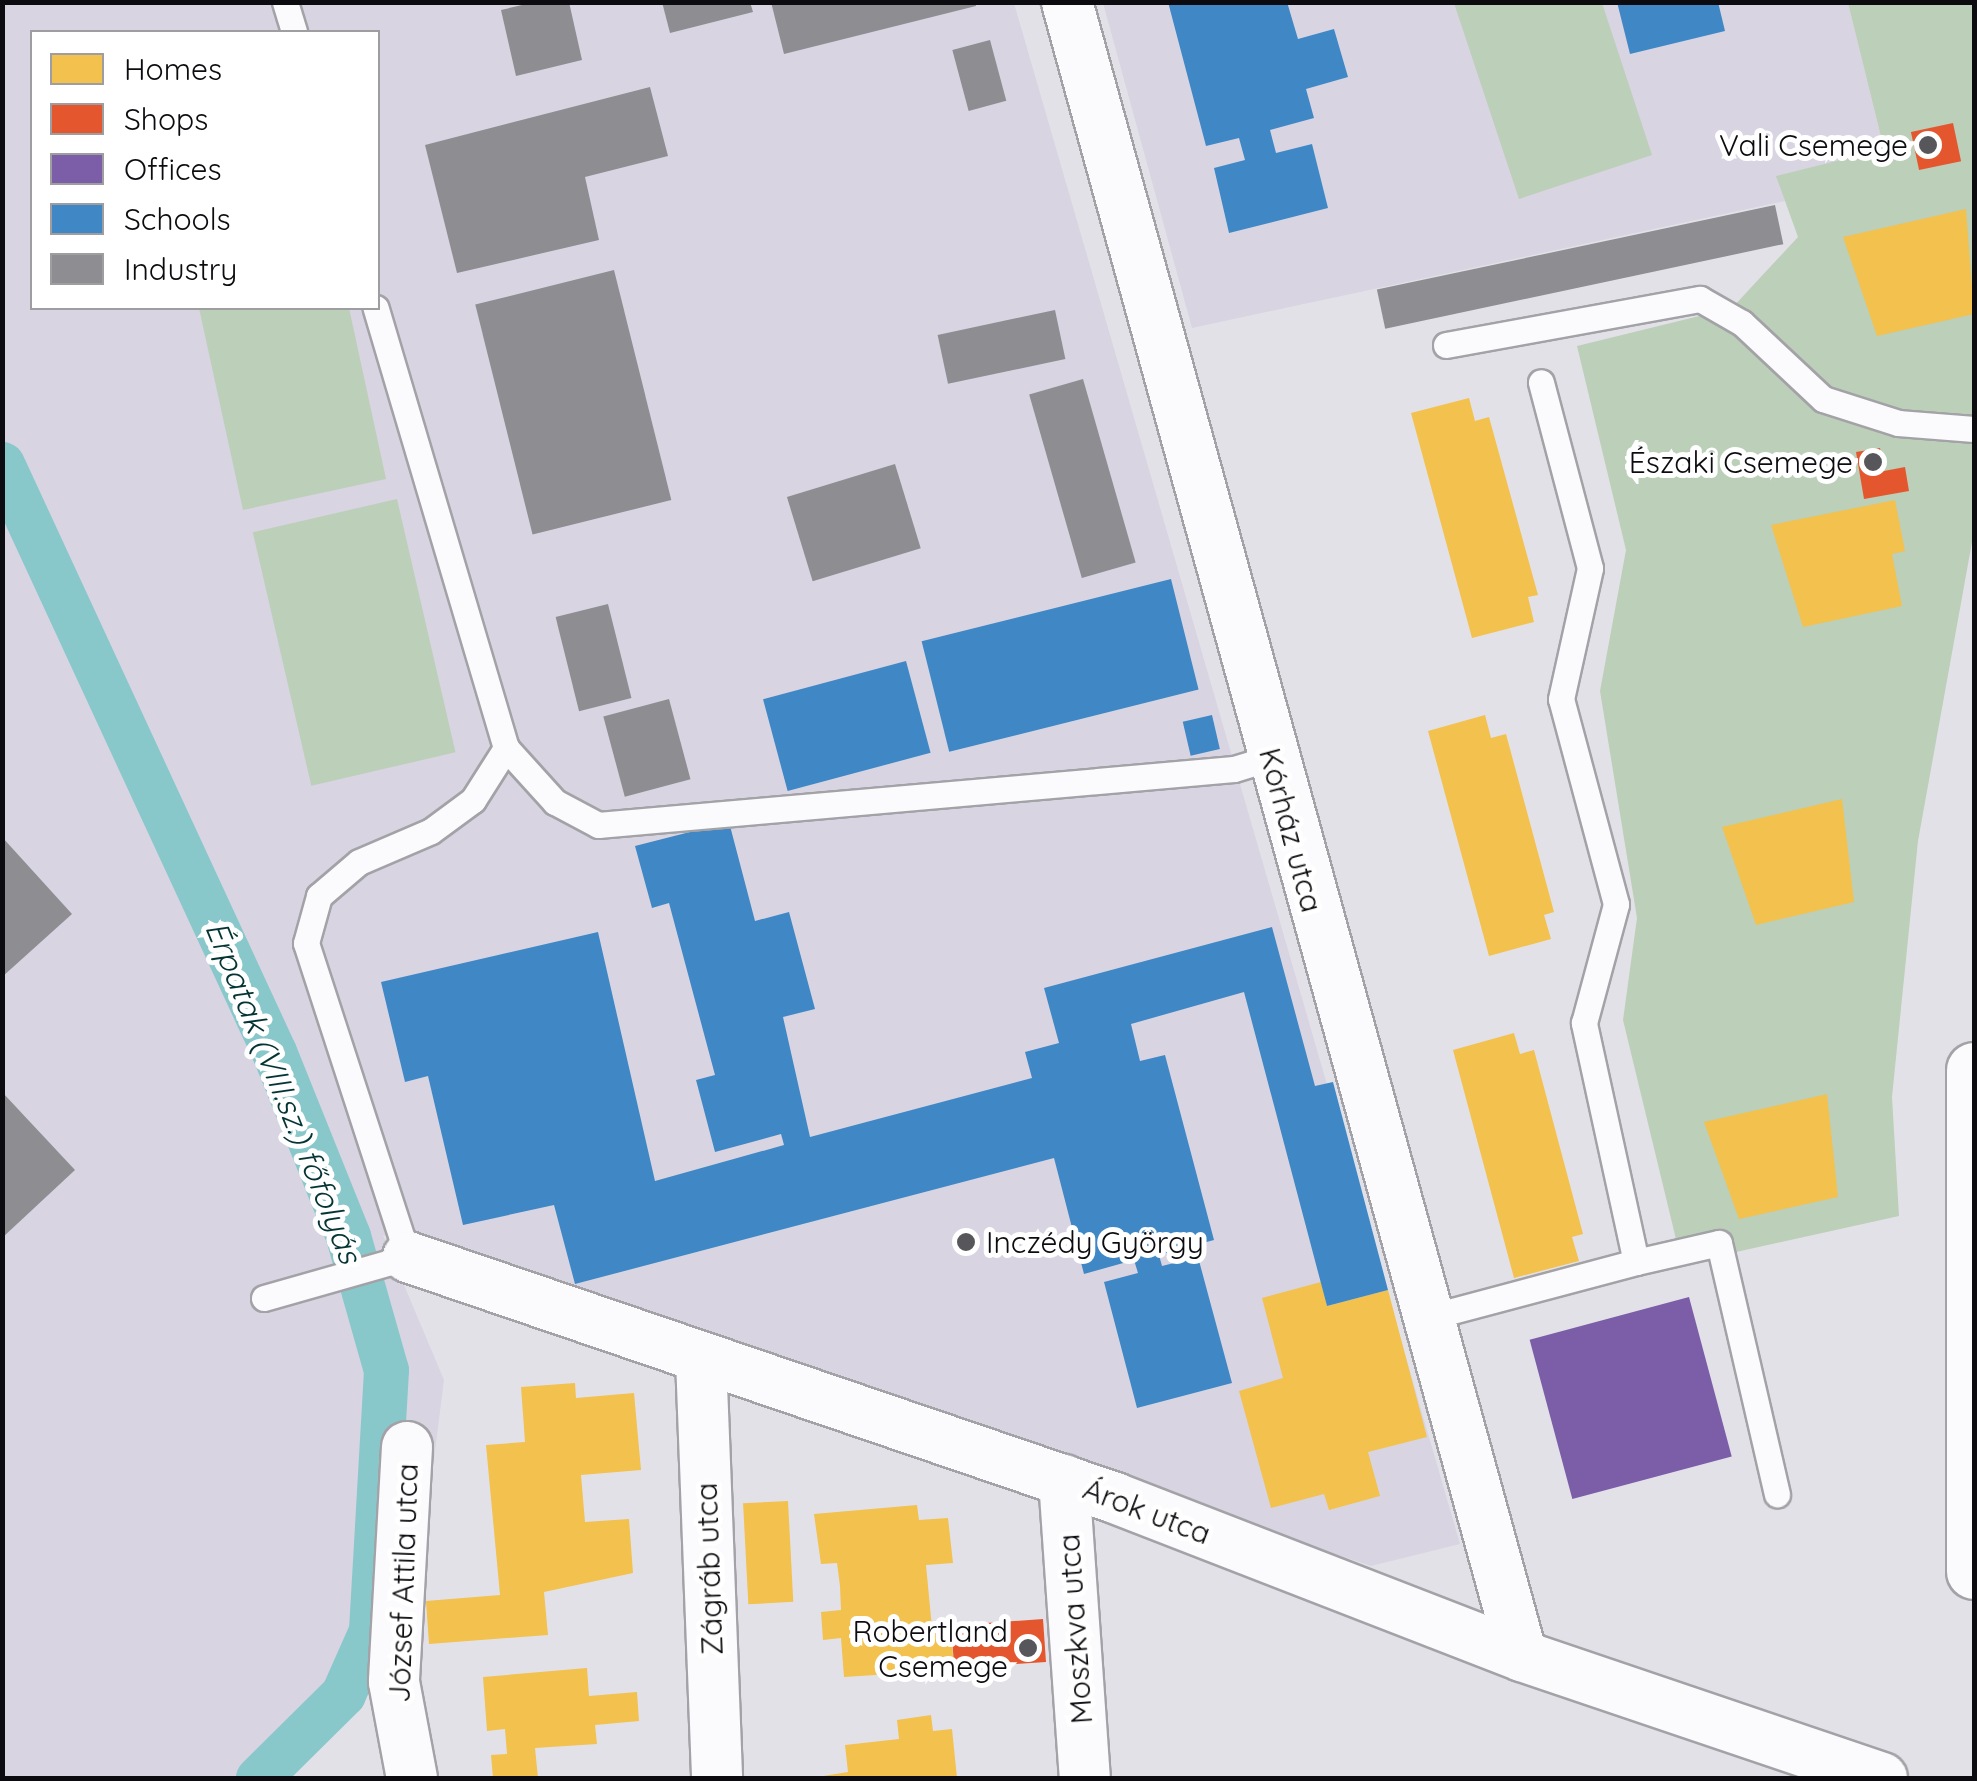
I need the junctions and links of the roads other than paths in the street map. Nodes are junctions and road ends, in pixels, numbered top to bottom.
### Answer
1 (286, 2) edge
2 (1067, 2) edge
3 (293, 30) edge
4 (377, 310) edge
5 (1446, 345) dead end
6 (1540, 382) dead end
7 (1974, 428) edge
8 (506, 748) junction
9 (1272, 758) junction
10 (1974, 1070) edge
11 (408, 1257) junction
12 (1636, 1262) junction
13 (264, 1298) dead end
14 (1426, 1318) junction
15 (701, 1358) junction
16 (407, 1447) dead end
17 (1064, 1480) junction
18 (1776, 1494) dead end
19 (1974, 1570) edge
20 (1522, 1656) junction
21 (412, 1778) edge
22 (717, 1778) edge
23 (1085, 1778) edge
24 (1882, 1778) edge

1 - 3 lane
2 - 9 street, Kórház utca
4 - 8 lane
5 - 7 lane
6 - 12 lane
8 - 9 lane
8 - 11 lane
9 - 14 street, Kórház utca
10 - 19 main road
11 - 13 lane
11 - 15 street, Árok utca
12 - 14 lane
12 - 18 lane
14 - 20 street, Kórház utca
15 - 17 street, Árok utca
15 - 22 street, Zágráb utca
16 - 21 street, József Attila utca
17 - 20 street, Árok utca
17 - 23 street, Moszkva utca
20 - 24 street, Árok utca

